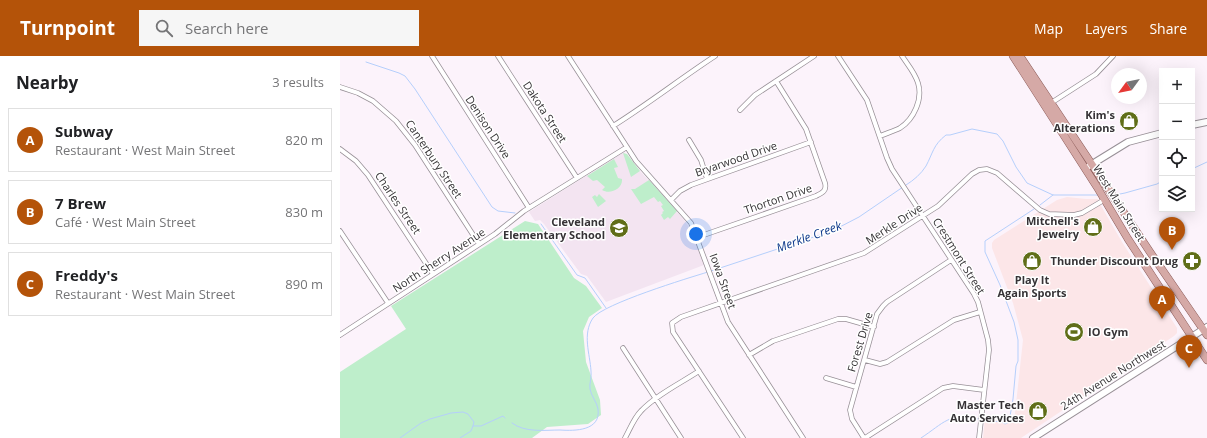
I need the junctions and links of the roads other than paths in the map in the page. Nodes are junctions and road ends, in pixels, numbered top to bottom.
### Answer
1 (432, 56) edge
2 (498, 56) edge
3 (568, 56) edge
4 (714, 56) edge
5 (804, 56) edge
6 (814, 56) edge
7 (838, 56) edge
8 (902, 56) edge
9 (1013, 56) edge
10 (1020, 56) edge
11 (1113, 56) edge
12 (806, 61) junction
13 (776, 81) junction
14 (340, 86) edge
15 (1051, 103) junction
16 (740, 110) dead end
17 (1207, 122) edge
18 (1195, 124) edge
19 (613, 126) junction
20 (1159, 133) edge
21 (880, 136) junction
22 (689, 140) dead end
23 (811, 142) junction
24 (627, 147) junction
25 (340, 148) edge
26 (1092, 164) junction
27 (1085, 169) junction
28 (577, 178) junction
29 (707, 179) junction
30 (1104, 199) junction
31 (671, 200) junction
32 (529, 208) junction
33 (923, 216) junction
34 (340, 231) edge
35 (698, 238) junction
36 (479, 244) junction
37 (952, 260) junction
38 (433, 274) junction
39 (388, 304) junction
40 (721, 304) junction
41 (980, 312) junction
42 (874, 327) junction
43 (1206, 331) edge
44 (341, 332) edge
45 (1192, 337) junction
46 (623, 348) dead end
47 (749, 355) junction
48 (864, 360) junction
49 (1207, 360) edge
50 (699, 371) junction
51 (826, 378) dead end
52 (856, 386) junction
53 (984, 390) junction
54 (656, 399) junction
55 (625, 438) edge
56 (681, 438) edge
57 (743, 438) edge
58 (803, 438) edge
59 (865, 438) edge
60 (979, 438) edge
61 (1033, 438) edge

1 - 32 street, Denison Drive
2 - 28 street, Dakota Street
3 - 19 street, Iowa Street
4 - 19 street
5 - 12 street
6 - 12 street
7 - 21 street, Crestmont Street
8 - 21 street
9 - 27 main road, West Main Street
10 - 15 main road, West Main Street
11 - 15 street
12 - 13 street
13 - 16 street
13 - 23 street
14 - 36 street, Canterbury Street
15 - 26 main road, West Main Street
17 - 18 main road
19 - 24 street, Iowa Street
20 - 26 main road
21 - 33 street, Crestmont Street
22 - 29 street
23 - 29 street, Bryarwood Drive
23 - 35 street, Thorton Drive
24 - 28 street, North Sherry Avenue
24 - 31 street, Iowa Street
25 - 38 street, Charles Street
26 - 27 main road
26 - 43 main road, West Main Street
27 - 30 main road, West Main Street
28 - 32 street, North Sherry Avenue
29 - 31 street, Bryarwood Drive
30 - 33 street, Merkle Drive
30 - 45 main road, West Main Street
31 - 35 street, Iowa Street
32 - 36 street, North Sherry Avenue
33 - 37 street, Crestmont Street
33 - 40 street, Merkle Drive
34 - 39 street
35 - 40 street, Iowa Street
36 - 38 street, North Sherry Avenue
37 - 41 street, Crestmont Street
37 - 42 street, Forest Drive
38 - 39 street, North Sherry Avenue
39 - 44 street, North Sherry Avenue
40 - 47 street, Iowa Street
40 - 50 street, Merkle Drive
41 - 48 street
41 - 53 street, Crestmont Street
42 - 47 street
42 - 48 street, Forest Drive
43 - 45 main road, 24th Avenue Northwest
45 - 49 main road, West Main Street
45 - 61 main road, 24th Avenue Northwest
46 - 54 street
47 - 58 street, Iowa Street
48 - 52 street, Forest Drive
50 - 54 street
50 - 57 street
51 - 52 street
52 - 59 street, Forest Drive
53 - 59 street
53 - 60 street, Crestmont Street
54 - 55 street
54 - 56 street

